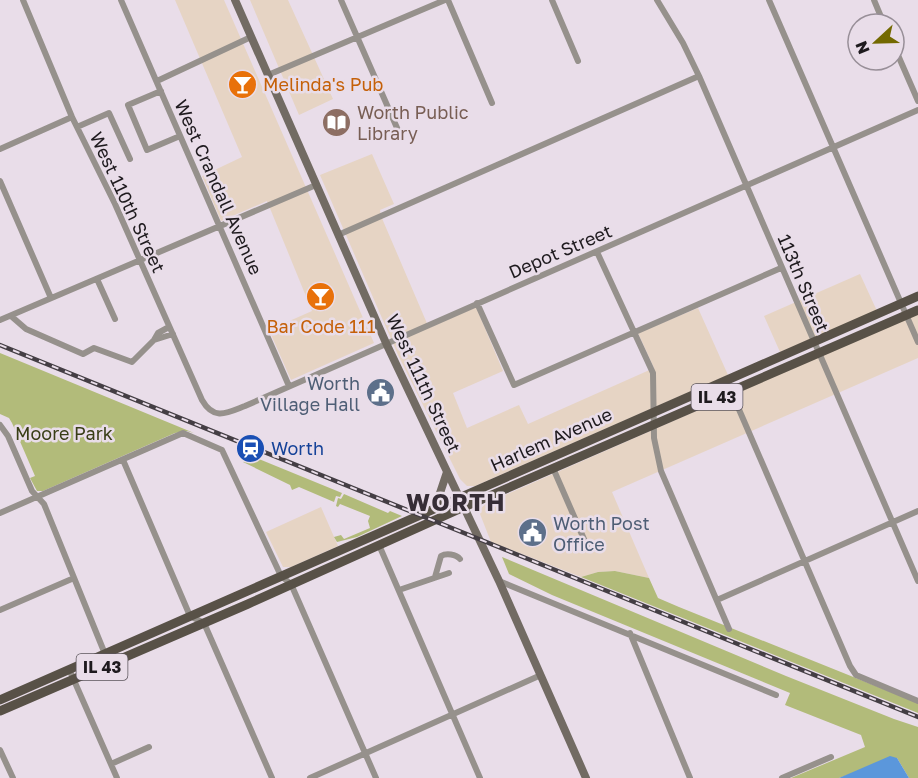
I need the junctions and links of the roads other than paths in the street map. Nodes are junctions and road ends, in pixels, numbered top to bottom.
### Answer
1 (23, 0) edge
2 (121, 0) edge
3 (235, 0) edge
4 (341, 0) edge
5 (447, 0) edge
6 (552, 0) edge
7 (657, 0) edge
8 (769, 0) edge
9 (251, 37) junction
10 (357, 37) junction
11 (578, 61) dead end
12 (905, 72) edge
13 (268, 75) junction
14 (699, 76) junction
15 (157, 81) junction
16 (161, 91) junction
17 (918, 101) edge
18 (492, 103) dead end
19 (918, 110) edge
20 (72, 117) junction
21 (77, 127) junction
22 (180, 136) junction
23 (401, 137) dead end
24 (833, 147) junction
25 (0, 149) edge
26 (130, 159) dead end
27 (0, 181) edge
28 (316, 185) junction
29 (746, 186) junction
30 (220, 226) junction
31 (338, 235) junction
32 (597, 252) junction
33 (140, 261) junction
34 (781, 268) junction
35 (97, 279) junction
36 (918, 296) edge
37 (51, 298) junction
38 (477, 303) junction
39 (901, 303) junction
40 (918, 310) edge
41 (906, 315) junction
42 (11, 316) junction
43 (115, 319) dead end
44 (0, 320) edge
45 (169, 327) junction
46 (634, 332) junction
47 (173, 334) junction
48 (154, 340) junction
49 (812, 341) junction
50 (918, 342) edge
51 (386, 343) junction
52 (818, 355) junction
53 (289, 386) junction
54 (731, 391) junction
55 (213, 412) joint
56 (654, 412) junction
57 (0, 425) edge
58 (654, 425) junction
59 (549, 458) junction
60 (123, 460) junction
61 (553, 468) junction
62 (447, 471) junction
63 (38, 497) junction
64 (462, 502) junction
65 (435, 508) junction
66 (918, 511) edge
67 (0, 513) edge
68 (892, 523) junction
69 (379, 545) junction
70 (587, 546) dead end
71 (460, 559) dead end
72 (804, 561) junction
73 (449, 573) dead end
74 (281, 576) junction
75 (435, 577) junction
76 (74, 578) junction
77 (499, 580) junction
78 (918, 581) edge
79 (291, 584) junction
80 (399, 590) junction
81 (717, 600) junction
82 (0, 610) edge
83 (190, 616) junction
84 (204, 623) junction
85 (729, 629) dead end
86 (630, 633) junction
87 (105, 654) junction
88 (69, 669) junction
89 (542, 675) junction
90 (74, 680) junction
91 (776, 695) dead end
92 (0, 700) edge
93 (918, 701) edge
94 (0, 711) edge
95 (453, 716) junction
96 (149, 747) dead end
97 (0, 750) edge
98 (366, 754) junction
99 (831, 757) dead end
100 (111, 764) junction
101 (13, 778) edge
102 (117, 778) edge
103 (272, 778) edge
104 (310, 778) edge
105 (376, 778) edge
106 (480, 778) edge
107 (586, 778) edge
108 (690, 778) edge
109 (782, 778) edge

1 - 20 street, West 110th Street
2 - 15 street, West Crandall Avenue
3 - 9 main road, West 111th Street
4 - 10 street
5 - 10 street
5 - 18 street
6 - 11 street
7 - 14 street, 113th Street
8 - 24 street
9 - 13 main road, West 111th Street
9 - 15 street
10 - 13 street
10 - 23 street
12 - 17 street
13 - 28 main road, West 111th Street
14 - 29 street, 113th Street
14 - 31 street
15 - 16 street, West Crandall Avenue
16 - 22 street, West Crandall Avenue
16 - 22 street
19 - 24 street, Depot Street
20 - 21 street, West 110th Street
20 - 25 street
21 - 26 street
21 - 33 street, West 110th Street
22 - 30 street, West Crandall Avenue
24 - 29 street, Depot Street
24 - 39 street
27 - 37 street
28 - 30 street
28 - 31 main road, West 111th Street
29 - 32 street, Depot Street
29 - 34 street, 113th Street
30 - 33 street
30 - 53 street, West Crandall Avenue
31 - 51 main road, West 111th Street
32 - 38 street, Depot Street
32 - 46 street
33 - 35 street
33 - 45 street, West 110th Street
34 - 46 street
34 - 49 street, 113th Street
35 - 37 street
35 - 43 street
36 - 39 main road, Harlem Avenue / IL 43
37 - 42 street
38 - 46 street
38 - 51 street, Depot Street
39 - 41 street
39 - 49 main road, Harlem Avenue / IL 43
40 - 41 main road, Harlem Avenue / IL 43
41 - 50 street
41 - 52 main road, Harlem Avenue / IL 43
42 - 44 street
42 - 48 street
45 - 47 street, West 110th Street
45 - 48 street
46 - 56 street
47 - 48 street
47 - 55 street, West 110th Street
49 - 52 street, 113th Street
49 - 56 main road, Harlem Avenue / IL 43
51 - 53 street, Depot Street
51 - 62 main road, West 111th Street
52 - 54 main road, Harlem Avenue / IL 43
52 - 68 street, 113th Street
53 - 55 street, Depot Street
54 - 58 main road, Harlem Avenue / IL 43
54 - 72 street
56 - 58 street
56 - 59 main road, Harlem Avenue / IL 43
57 - 63 street
58 - 61 main road, Harlem Avenue / IL 43
58 - 81 street
59 - 61 main road
59 - 64 main road, Harlem Avenue / IL 43
60 - 63 street
60 - 74 street
60 - 83 street
61 - 64 main road, Harlem Avenue / IL 43
61 - 70 street
62 - 64 main road, West 111th Street
62 - 65 main road
63 - 67 street
63 - 76 street
64 - 65 main road, Harlem Avenue / IL 43
64 - 69 main road, Harlem Avenue / IL 43
64 - 77 main road, West 111th Street
65 - 74 main road, Harlem Avenue / IL 43
66 - 68 street
68 - 72 street
68 - 78 street, 113th Street
69 - 79 main road, Harlem Avenue / IL 43
69 - 80 street
71 - 75 street
72 - 81 street
72 - 93 street
73 - 75 street
74 - 79 street
74 - 83 main road, Harlem Avenue / IL 43
75 - 80 street
76 - 82 street
76 - 87 street
77 - 86 street
77 - 89 main road, West 111th Street
79 - 84 main road, Harlem Avenue / IL 43
79 - 98 street
80 - 95 street
81 - 85 street
83 - 84 street
83 - 87 main road, Harlem Avenue / IL 43
84 - 90 main road, Harlem Avenue / IL 43
84 - 103 street
86 - 91 street
86 - 108 street
87 - 88 main road, Harlem Avenue / IL 43
88 - 90 street
88 - 92 main road, Harlem Avenue / IL 43
89 - 95 street
89 - 107 main road, West 111th Street
90 - 94 main road, Harlem Avenue / IL 43
90 - 100 street
95 - 98 street
95 - 106 street
96 - 100 street
97 - 101 street
98 - 104 street
98 - 105 street
99 - 109 street
100 - 102 street

